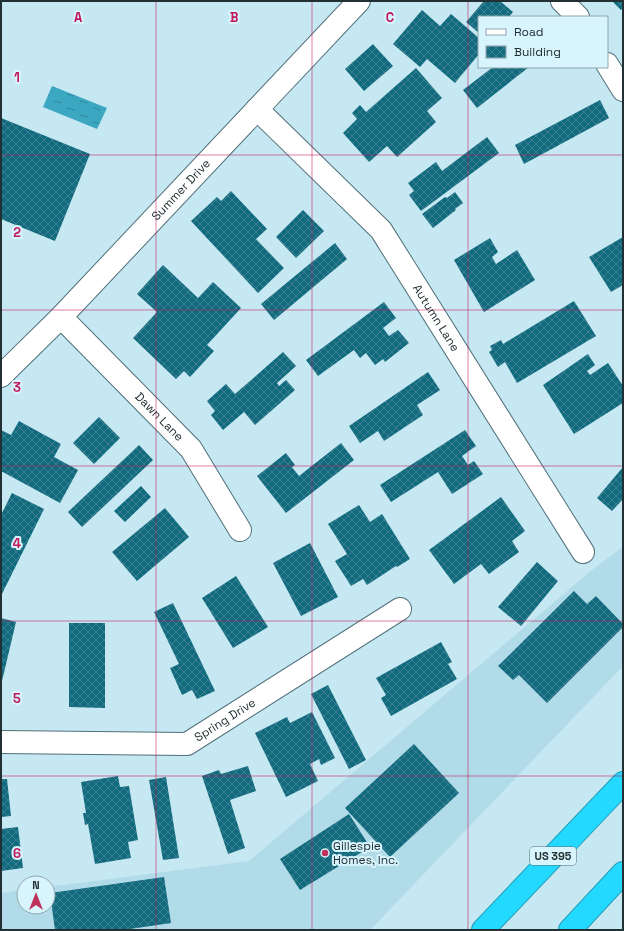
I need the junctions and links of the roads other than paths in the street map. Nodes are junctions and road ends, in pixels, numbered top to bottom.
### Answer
1 (359, 1) edge
2 (562, 1) edge
3 (577, 16) edge
4 (608, 66) edge
5 (623, 90) edge
6 (257, 109) junction
7 (61, 317) junction
8 (1, 376) edge
9 (240, 530) dead end
10 (583, 552) dead end
11 (400, 610) dead end
12 (1, 742) edge
13 (623, 783) edge
14 (623, 873) edge
15 (483, 930) edge
16 (570, 930) edge

1 - 6 street, Summer Drive
2 - 3 street
4 - 5 street
6 - 7 street, Summer Drive
6 - 10 street, Autumn Lane
7 - 8 street, Summer Drive
7 - 9 street, Dawn Lane
11 - 12 street, Spring Drive
13 - 15 highway, US 395
14 - 16 highway

